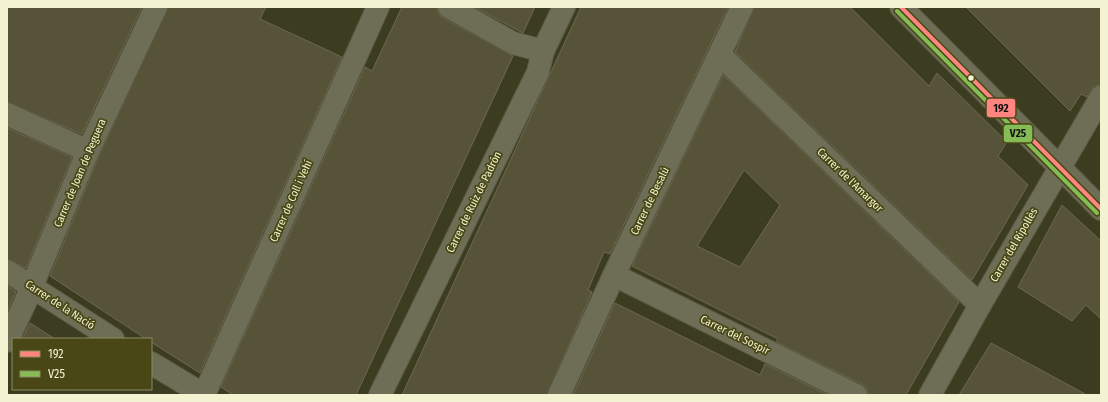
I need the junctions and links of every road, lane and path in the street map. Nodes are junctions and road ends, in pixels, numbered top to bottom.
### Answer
1 (156, 7) edge
2 (378, 7) edge
3 (449, 7) edge
4 (564, 7) edge
5 (742, 7) edge
6 (901, 7) edge
7 (543, 51) junction
8 (720, 55) junction
9 (1101, 97) edge
10 (7, 114) edge
11 (88, 150) junction
12 (1060, 167) junction
13 (1101, 209) edge
14 (7, 271) edge
15 (614, 275) junction
16 (31, 286) junction
17 (980, 305) junction
18 (111, 338) edge
19 (7, 341) edge
20 (152, 364) edge
21 (204, 395) edge
22 (380, 395) edge
23 (559, 395) edge
24 (856, 395) edge
25 (930, 395) edge

1 - 11 street, Carrer de Joan de Peguera
2 - 21 street, Carrer de Coll i Vehí
3 - 7 street
4 - 7 street, Carrer de Ruiz de Padrón
5 - 8 street, Carrer de Besalú
6 - 12 street
7 - 22 street, Carrer de Ruiz de Padrón
8 - 15 street, Carrer de Besalú
8 - 17 street, Carrer de l'Amargor
9 - 12 street, Carrer del Ripollès
10 - 11 street
11 - 16 street, Carrer de Joan de Peguera
12 - 13 street
12 - 17 street, Carrer del Ripollès
14 - 16 street, Carrer de la Nació
15 - 23 street, Carrer de Besalú
15 - 24 street, Carrer del Sospir
16 - 18 street, Carrer de la Nació
16 - 19 street, Carrer de Joan de Peguera
17 - 25 street, Carrer del Ripollès
20 - 21 street

